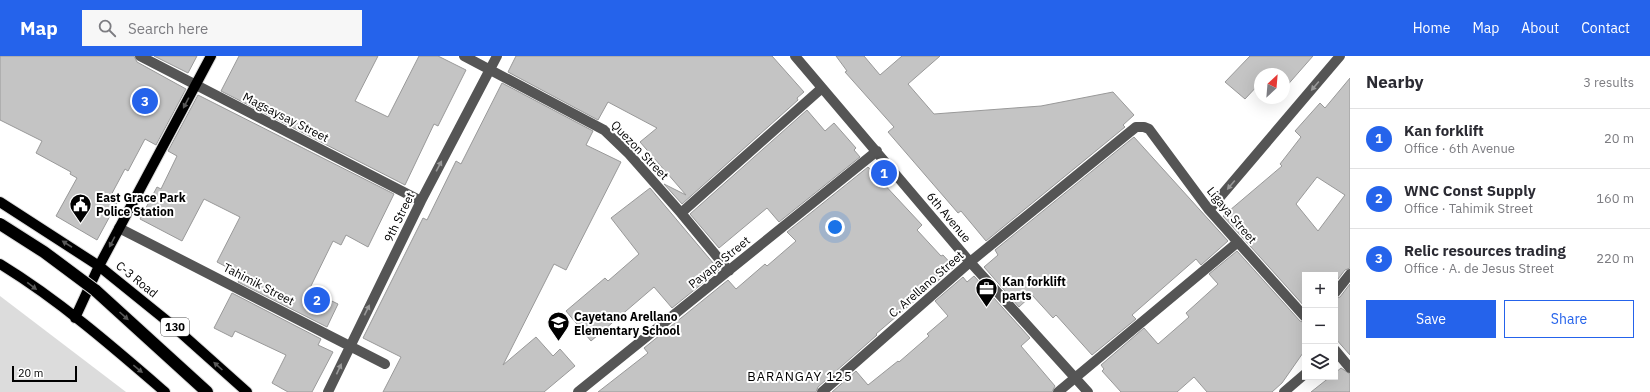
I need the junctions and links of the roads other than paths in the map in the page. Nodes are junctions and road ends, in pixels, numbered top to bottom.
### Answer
1 (140, 56) edge
2 (211, 56) edge
3 (464, 56) edge
4 (497, 56) edge
5 (795, 56) edge
6 (1340, 56) edge
7 (490, 70) junction
8 (196, 85) junction
9 (822, 88) junction
10 (1144, 127) joint
11 (877, 151) junction
12 (421, 201) junction
13 (0, 202) edge
14 (1209, 210) junction
15 (681, 213) junction
16 (0, 224) edge
17 (120, 228) junction
18 (1238, 242) junction
19 (970, 262) junction
20 (0, 264) edge
21 (100, 266) junction
22 (729, 271) junction
23 (1350, 274) edge
24 (1338, 289) edge
25 (1302, 314) edge
26 (75, 318) junction
27 (350, 345) junction
28 (1338, 354) edge
29 (385, 364) dead end
30 (1350, 368) edge
31 (1302, 377) edge
32 (1075, 378) junction
33 (166, 392) edge
34 (207, 392) edge
35 (247, 392) edge
36 (328, 392) edge
37 (578, 392) edge
38 (822, 392) edge
39 (1058, 392) edge
40 (1088, 392) edge
41 (1284, 392) edge

1 - 8 street, Magsaysay Street
2 - 8 main road
3 - 7 street, Quezon Street
4 - 7 street, 9th Street
5 - 9 street, 6th Avenue
6 -> 14 street
12 -> 7 street, 9th Street
7 - 15 street, Quezon Street
8 - 12 street, Magsaysay Street
8 -> 17 main road
9 - 11 street, 6th Avenue
9 - 15 street
10 - 14 street, Ligaya Street
10 - 19 street, C. Arellano Street
11 - 19 street, 6th Avenue
11 - 22 street, Payapa Street
27 -> 12 street, 9th Street
21 -> 13 main road, C-3 Road / 130
14 - 18 street, Ligaya Street
15 - 22 street, Quezon Street
16 -> 34 highway, bridge
17 -> 21 main road
17 - 27 street, Tahimik Street
18 - 25 street, Ligaya Street
18 - 32 street
19 - 32 street, 6th Avenue
19 - 38 street, C. Arellano Street
20 -> 26 main road
21 - 26 main road
35 -> 21 main road, C-3 Road / 130
22 - 37 street, Payapa Street
23 - 24 street
26 -> 33 main road
27 - 29 street, Tahimik Street
36 -> 27 street, 9th Street
28 - 30 street
31 - 41 street
32 - 39 street
32 - 40 street, 6th Avenue

